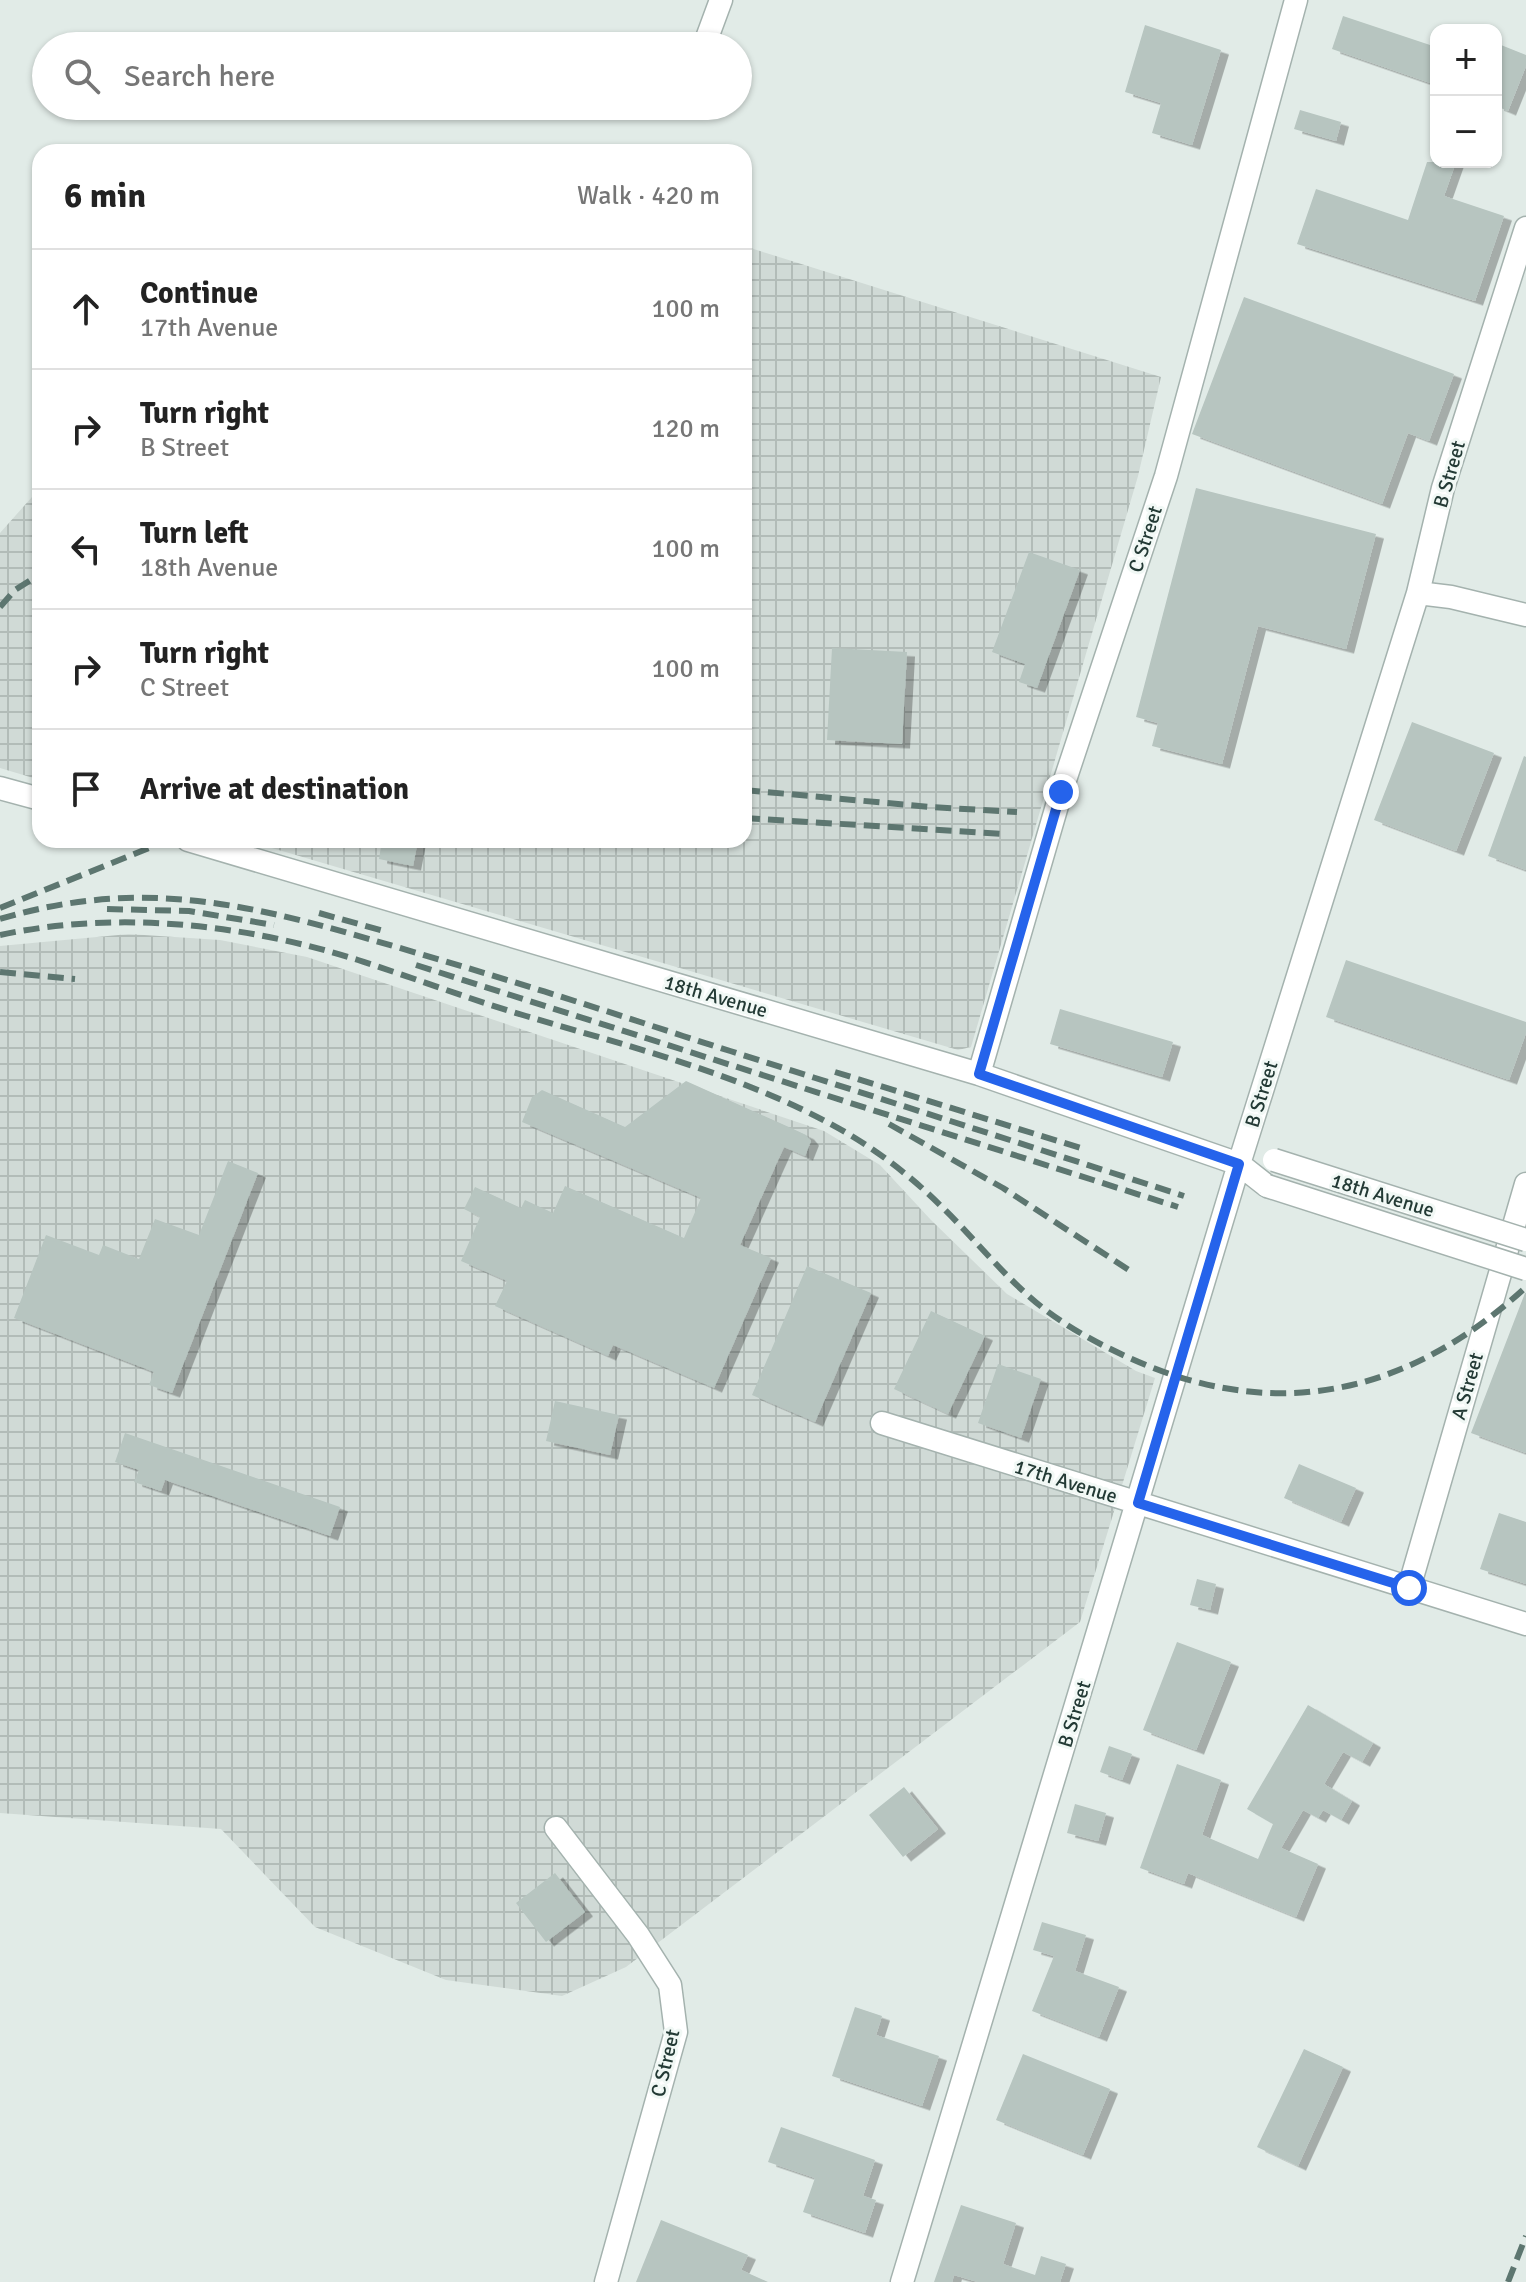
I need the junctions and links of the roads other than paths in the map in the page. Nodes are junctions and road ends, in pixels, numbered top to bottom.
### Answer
1 (721, 0) edge
2 (1296, 0) edge
3 (709, 32) edge
4 (1526, 228) edge
5 (1418, 593) junction
6 (1526, 615) edge
7 (0, 788) edge
8 (32, 797) edge
9 (215, 848) edge
10 (979, 1074) junction
11 (1239, 1164) junction
12 (1526, 1184) edge
13 (1526, 1240) edge
14 (1526, 1269) edge
15 (882, 1423) dead end
16 (1138, 1503) junction
17 (1409, 1588) junction
18 (1526, 1624) edge
19 (556, 1828) dead end
20 (606, 2282) edge
21 (902, 2282) edge

1 - 3 street
2 - 10 street, C Street
4 - 5 street, B Street
5 - 6 street
5 - 11 street, B Street
7 - 8 street
9 - 10 street, 18th Avenue
10 - 11 street, 18th Avenue
11 - 13 street, 18th Avenue, bridge
11 - 14 street, 18th Avenue, bridge
11 - 16 street, B Street
12 - 17 street, A Street
15 - 16 street, 17th Avenue
16 - 17 street, 17th Avenue
16 - 21 street, B Street
17 - 18 street, 17th Avenue
19 - 20 street, C Street

